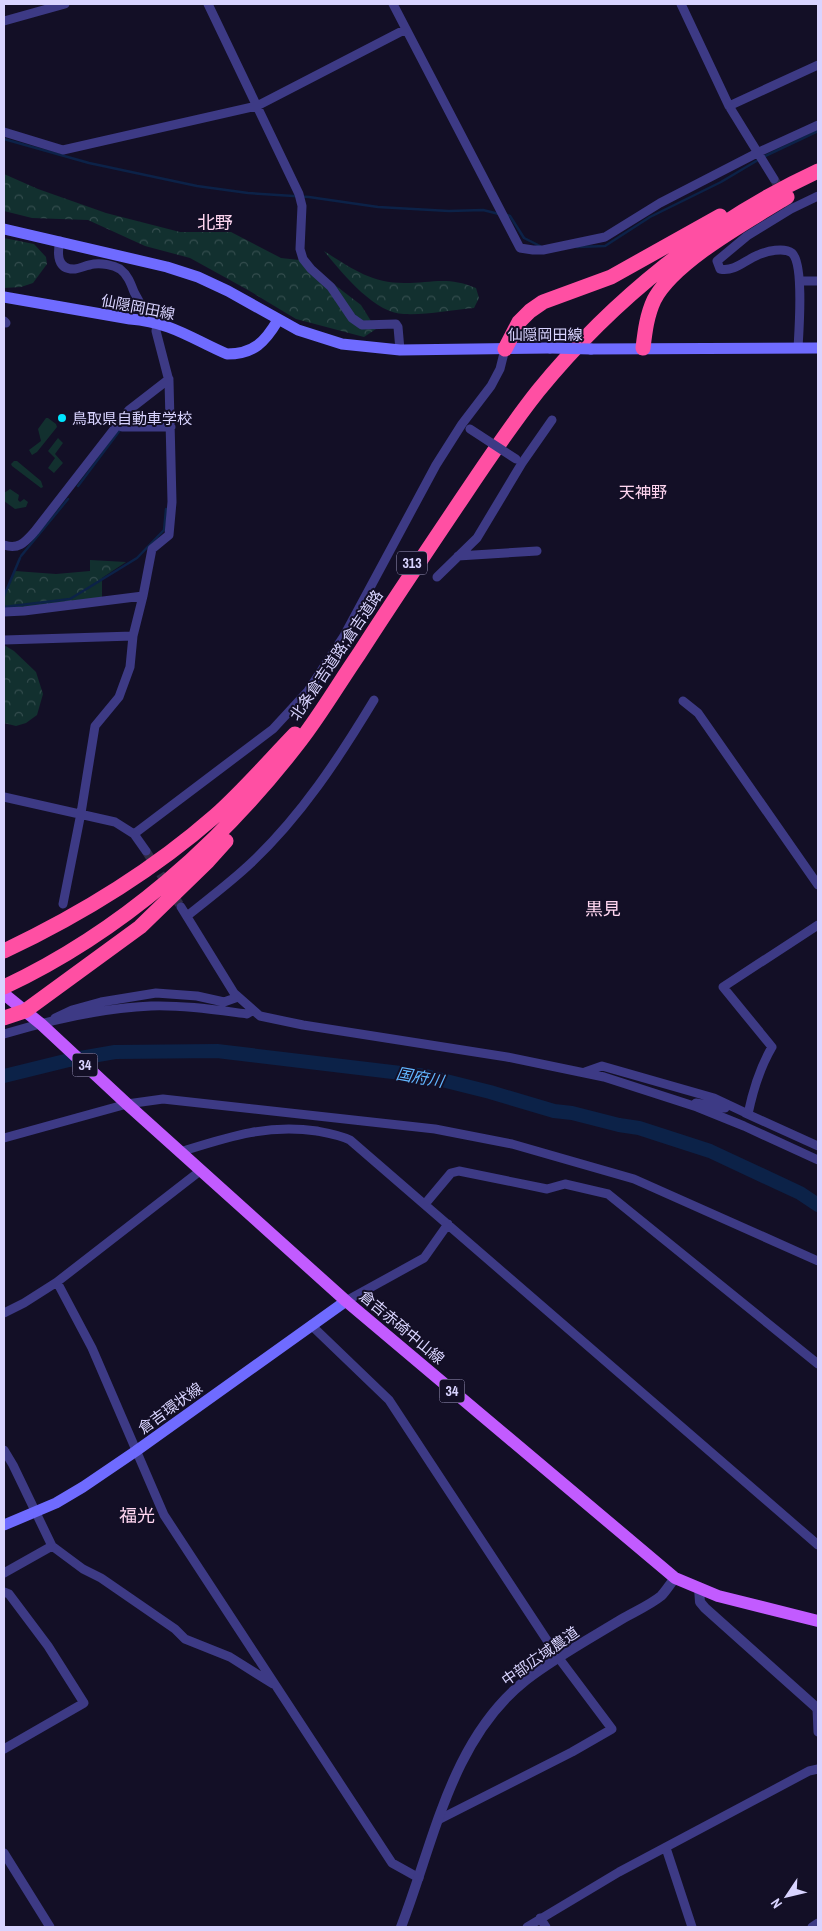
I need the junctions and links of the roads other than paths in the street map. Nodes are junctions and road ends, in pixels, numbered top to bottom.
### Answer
1 (64, 4) edge
2 (208, 4) edge
3 (393, 4) edge
4 (681, 4) edge
5 (4, 21) edge
6 (406, 29) junction
7 (818, 65) edge
8 (257, 106) junction
9 (729, 106) junction
10 (818, 125) edge
11 (4, 132) edge
12 (758, 152) junction
13 (818, 163) edge
14 (818, 171) edge
15 (818, 178) edge
16 (774, 179) tunnel mouth
17 (756, 195) junction
18 (818, 196) edge
19 (4, 229) edge
20 (60, 241) junction
21 (800, 281) junction
22 (818, 281) edge
23 (4, 297) edge
24 (144, 320) junction
25 (278, 320) junction
26 (157, 324) junction
27 (643, 348) junction
28 (798, 348) junction
29 (818, 348) edge
30 (505, 349) junction
31 (400, 350) junction
32 (169, 379) junction
33 (552, 420) dead end
34 (118, 425) junction
35 (171, 427) junction
36 (466, 427) junction
37 (519, 461) junction
38 (4, 545) edge
39 (537, 551) dead end
40 (458, 556) junction
41 (436, 577) dead end
42 (143, 596) junction
43 (4, 612) edge
44 (133, 636) junction
45 (4, 640) edge
46 (374, 700) dead end
47 (683, 701) dead end
48 (298, 736) junction
49 (4, 797) edge
50 (81, 813) junction
51 (134, 834) junction
52 (146, 851) tunnel mouth
53 (818, 885) edge
54 (63, 904) dead end
55 (181, 907) tunnel mouth
56 (187, 916) junction
57 (818, 925) edge
58 (4, 951) edge
59 (13, 977) edge
60 (4, 987) edge
61 (4, 994) edge
62 (238, 997) junction
63 (252, 1010) junction
64 (25, 1011) junction
65 (4, 1018) edge
66 (45, 1028) junction
67 (4, 1034) edge
68 (584, 1073) junction
69 (124, 1102) junction
70 (688, 1104) junction
71 (748, 1114) junction
72 (4, 1138) edge
73 (818, 1146) edge
74 (180, 1152) junction
75 (818, 1160) edge
76 (200, 1171) junction
77 (425, 1204) junction
78 (448, 1224) junction
79 (818, 1261) edge
80 (57, 1282) junction
81 (346, 1301) junction
82 (4, 1313) edge
83 (311, 1326) junction
84 (818, 1364) edge
85 (4, 1450) edge
86 (136, 1451) junction
87 (35, 1513) junction
88 (4, 1525) edge
89 (818, 1545) edge
90 (52, 1546) junction
91 (4, 1573) edge
92 (675, 1578) junction
93 (699, 1588) junction
94 (4, 1592) edge
95 (818, 1621) edge
96 (558, 1657) junction
97 (276, 1686) junction
98 (818, 1708) edge
99 (818, 1732) edge
100 (4, 1749) edge
101 (818, 1769) edge
102 (438, 1820) junction
103 (666, 1848) junction
104 (4, 1853) edge
105 (419, 1878) junction
106 (540, 1918) junction
107 (818, 1923) edge
108 (50, 1927) edge
109 (401, 1927) edge
110 (527, 1927) edge
111 (546, 1927) edge
112 (692, 1927) edge
113 (812, 1927) edge

1 - 5 street
2 - 8 street
3 - 6 street
4 - 9 street
6 - 8 street
6 - 12 street
7 - 9 street
8 - 11 street
8 - 31 street
9 - 12 street
10 - 12 street
12 - 16 street
13 - 17 highway, 北条倉吉道路;倉吉道路 / 313
14 - 48 highway, 北条倉吉道路;倉吉道路 / 313
15 - 27 highway
17 - 30 highway
17 - 48 highway, 北条倉吉道路;倉吉道路 / 313
18 - 21 street
19 - 20 main road, 仙隠岡田線
20 - 24 street
20 - 25 main road, 仙隠岡田線
21 - 22 street
21 - 28 street
23 - 24 main road, 仙隠岡田線
24 - 26 main road, 仙隠岡田線
25 - 26 main road, 仙隠岡田線
25 - 31 main road, 仙隠岡田線
26 - 32 street
27 - 28 main road, 仙隠岡田線
27 - 30 main road, 仙隠岡田線, bridge
28 - 29 main road, 仙隠岡田線
30 - 31 main road, 仙隠岡田線
30 - 36 street
32 - 34 street
32 - 35 street
33 - 37 street
34 - 35 street
34 - 38 street
35 - 42 street
36 - 37 street, bridge
36 - 51 street
37 - 40 street
39 - 40 street
40 - 41 street
42 - 43 street
42 - 44 street
44 - 45 street
44 - 50 street
46 - 56 street
47 - 53 street
48 - 58 highway
48 - 59 highway, 北条倉吉道路;倉吉道路 / 313
48 - 64 highway
49 - 50 street
50 - 51 street
50 - 54 street
51 - 52 street
55 - 56 street
56 - 62 street
57 - 71 street
59 - 60 highway, 北条倉吉道路;倉吉道路 / 313
61 - 64 main road, 倉吉赤碕中山線 / 34
62 - 63 street
62 - 66 street
63 - 66 street
63 - 68 street
64 - 65 highway
64 - 66 main road, 倉吉赤碕中山線 / 34
66 - 67 street
66 - 69 main road, 倉吉赤碕中山線 / 34
68 - 70 street
68 - 71 street
69 - 72 street
69 - 74 main road, 倉吉赤碕中山線 / 34
69 - 79 street
70 - 71 street
70 - 75 street
71 - 73 street
74 - 76 main road, 倉吉赤碕中山線 / 34
74 - 77 street
76 - 80 street
76 - 81 main road, 倉吉赤碕中山線 / 34
77 - 78 street
77 - 84 street
78 - 81 street
78 - 89 street
80 - 82 street
80 - 86 street
81 - 83 main road, 倉吉環状線
81 - 92 main road, 倉吉赤碕中山線 / 34
83 - 86 main road, 倉吉環状線
83 - 96 street
85 - 87 street
86 - 87 main road, 倉吉環状線
86 - 97 street
87 - 88 main road, 倉吉環状線
87 - 90 street
90 - 91 street
90 - 97 street
92 - 93 main road, 倉吉赤碕中山線 / 34
92 - 96 street, 中部広域農道
93 - 95 main road, 倉吉赤碕中山線 / 34
93 - 98 street
94 - 100 street
96 - 102 street, 中部広域農道
96 - 102 street
97 - 105 street
98 - 99 street
101 - 103 street
102 - 105 street, 中部広域農道
103 - 106 street
103 - 112 street
104 - 108 street
105 - 109 street, 中部広域農道
106 - 110 street
106 - 111 street
107 - 113 street

